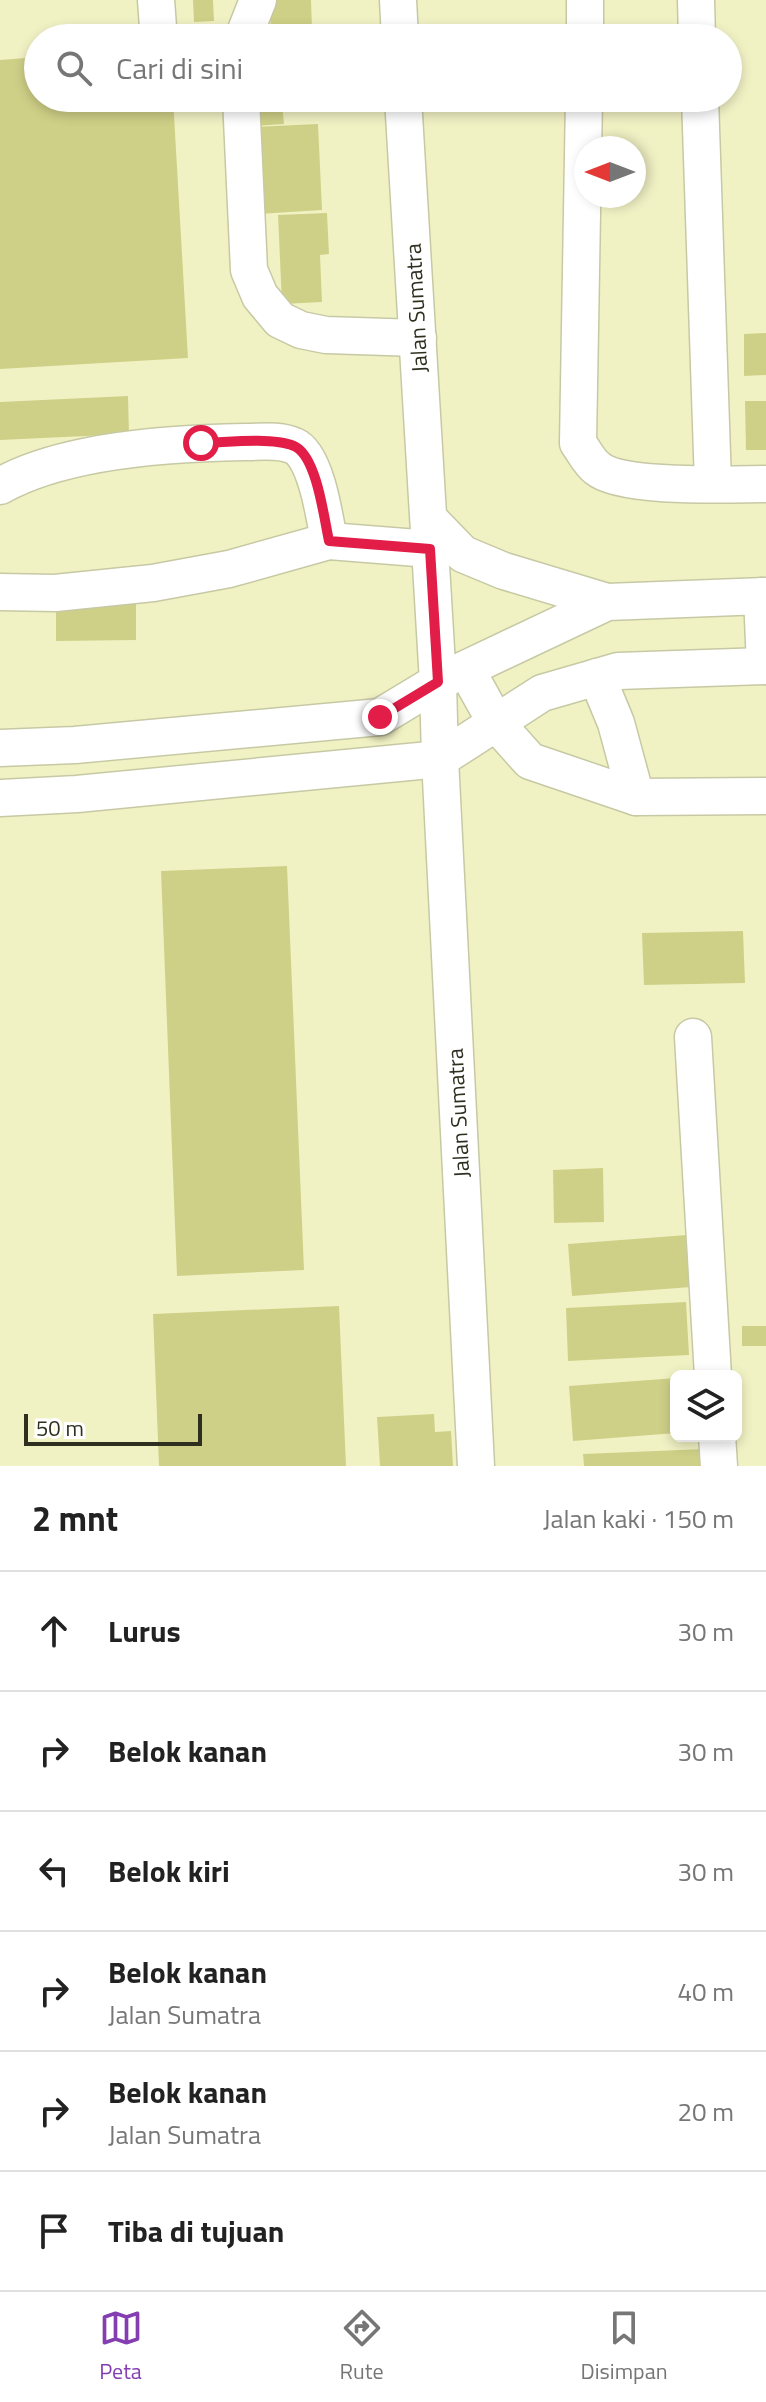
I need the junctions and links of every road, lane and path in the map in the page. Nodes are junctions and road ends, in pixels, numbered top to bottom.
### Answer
1 (258, 0) edge
2 (398, 0) edge
3 (585, 0) edge
4 (696, 0) edge
5 (249, 24) edge
6 (399, 24) edge
7 (585, 24) edge
8 (697, 24) edge
9 (242, 112) edge
10 (404, 112) edge
11 (584, 112) edge
12 (700, 112) edge
13 (418, 338) junction
14 (713, 484) junction
15 (766, 484) edge
16 (0, 486) edge
17 (429, 534) junction
18 (329, 541) junction
19 (0, 592) edge
20 (764, 596) edge
21 (607, 602) junction
22 (765, 666) edge
23 (452, 675) junction
24 (597, 677) junction
25 (496, 723) junction
26 (75, 745) junction
27 (0, 748) edge
28 (440, 759) junction
29 (77, 794) junction
30 (766, 796) edge
31 (636, 797) junction
32 (0, 798) edge
33 (693, 1037) dead end
34 (713, 1370) edge
35 (717, 1442) edge
36 (476, 1466) edge
37 (719, 1466) edge

1 - 5 lane
2 - 6 lane
3 - 7 lane
4 - 8 lane
9 - 13 lane
10 - 13 lane, Jalan Sumatra
11 - 14 lane
12 - 14 lane
13 - 17 lane, Jalan Sumatra
14 - 15 lane
16 - 18 lane
17 - 18 lane
17 - 21 lane
17 - 23 lane, Jalan Sumatra
18 - 19 lane
20 - 21 lane
20 - 22 lane
21 - 23 lane
22 - 24 lane
23 - 25 lane
23 - 26 lane
23 - 28 lane, Jalan Sumatra
24 - 25 lane
24 - 31 lane
25 - 28 lane
25 - 31 lane
26 - 27 lane
26 - 29 lane
28 - 29 lane
28 - 36 lane, Jalan Sumatra
29 - 32 lane
30 - 31 lane
33 - 34 lane
35 - 37 lane

